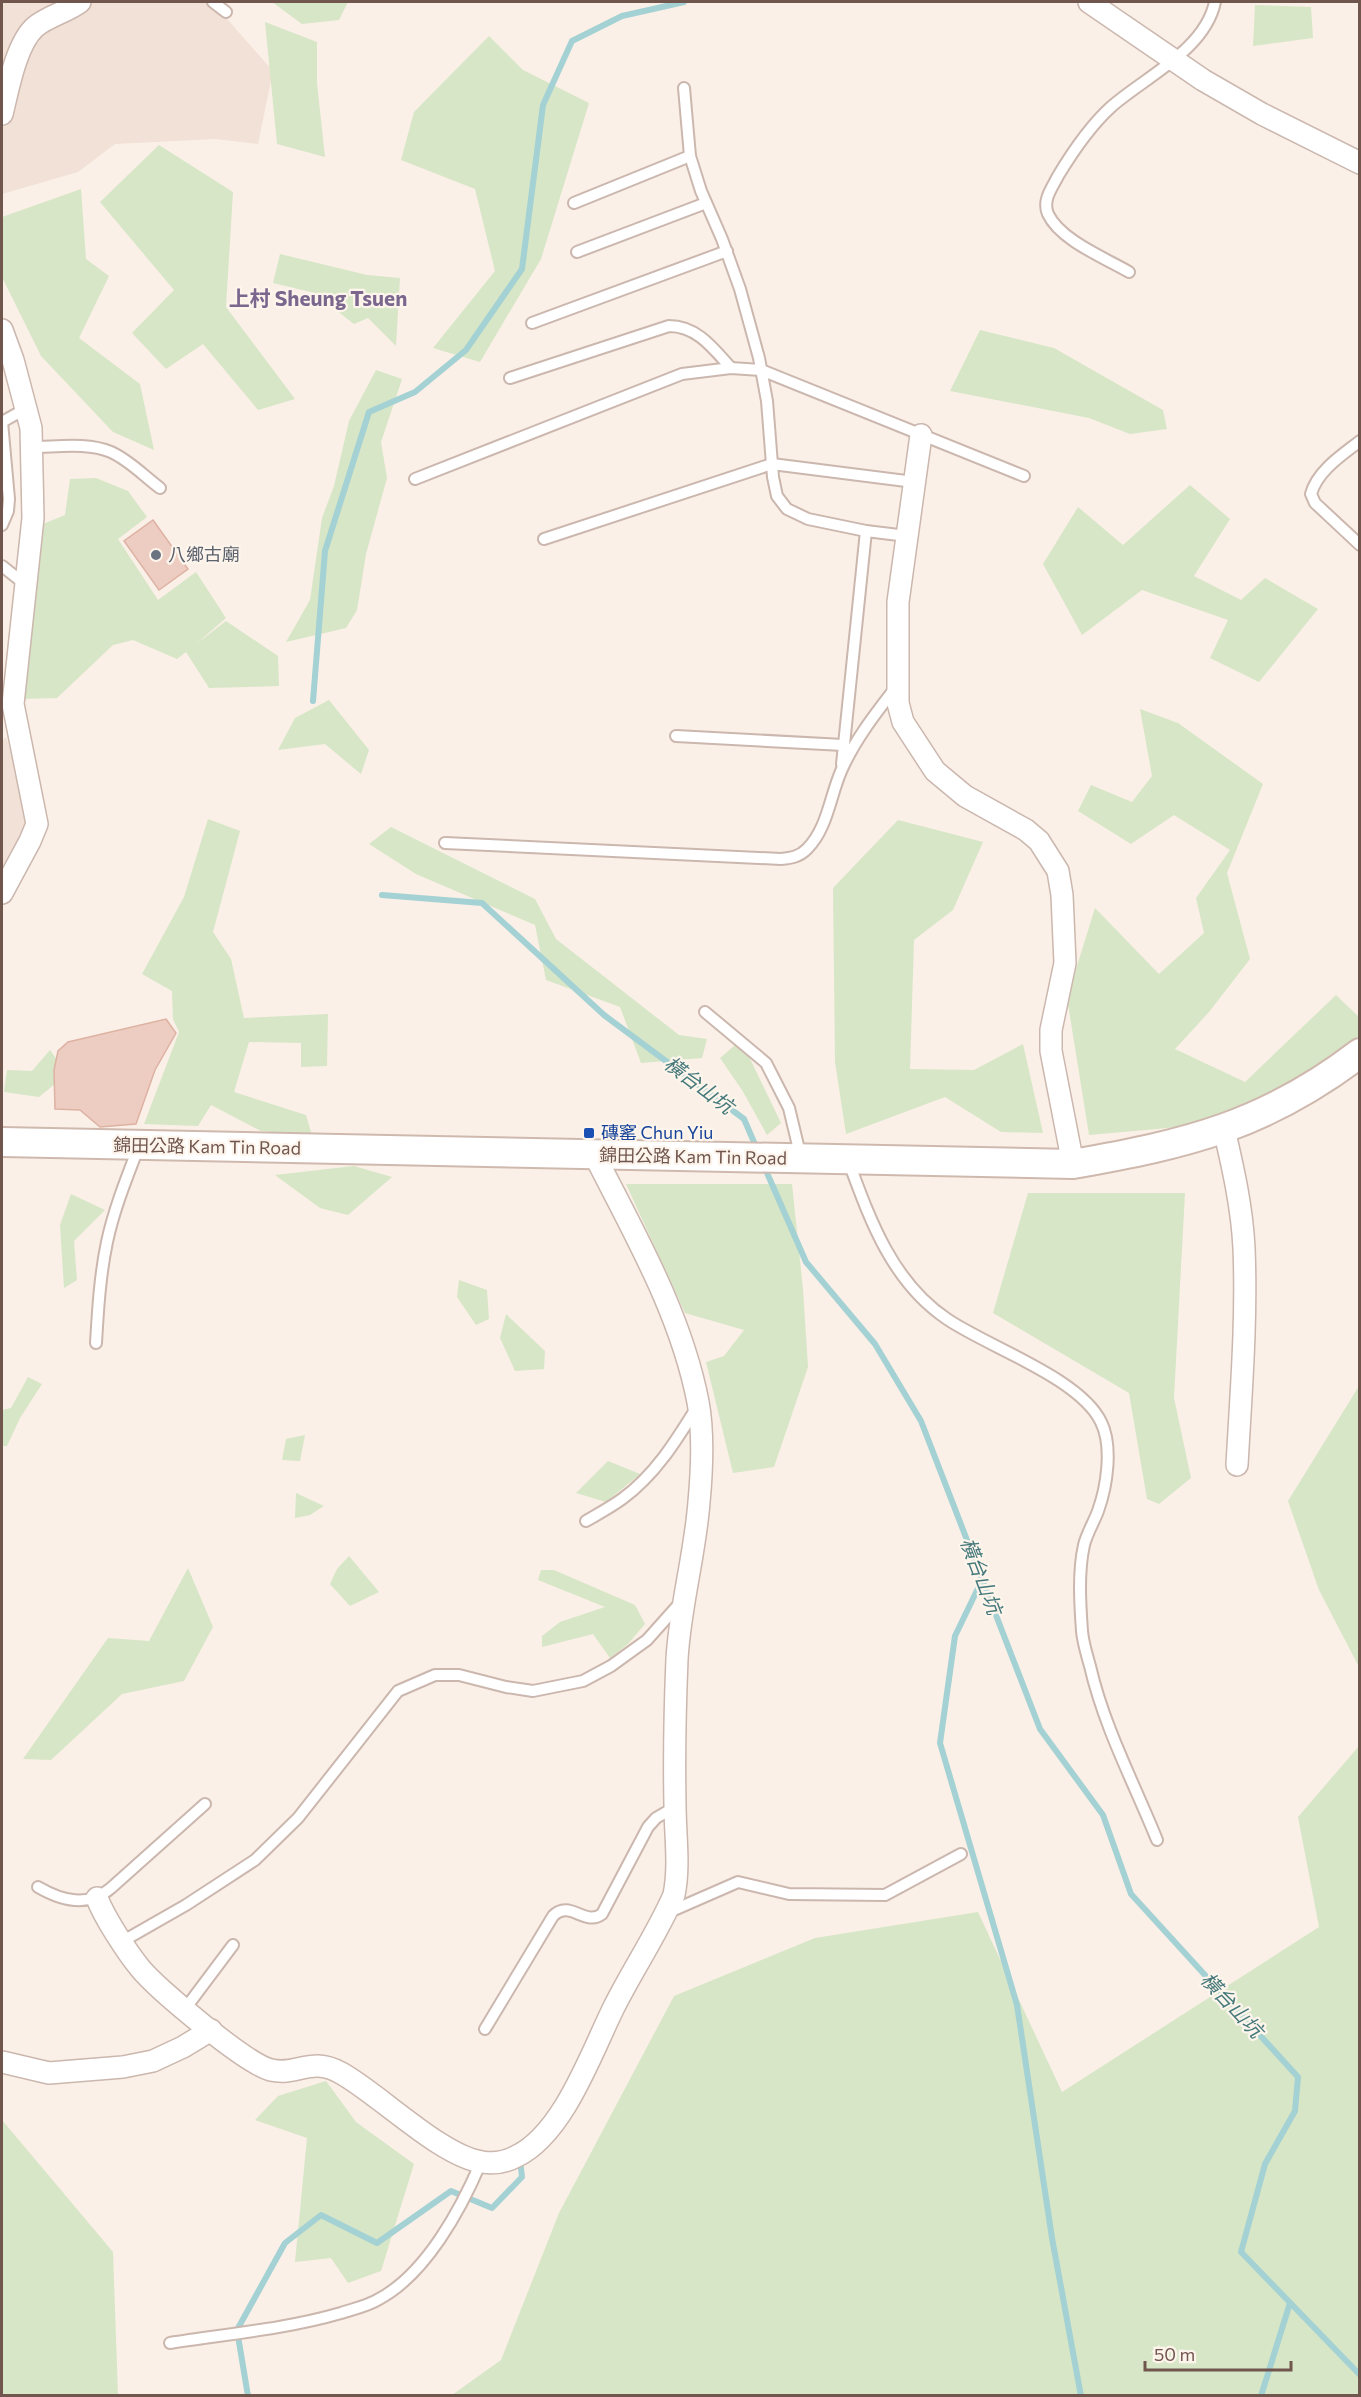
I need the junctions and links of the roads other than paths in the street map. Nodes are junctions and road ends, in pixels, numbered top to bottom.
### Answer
1 (80, 2) edge
2 (213, 2) edge
3 (1089, 2) edge
4 (1215, 2) edge
5 (226, 12) dead end
6 (1172, 61) junction
7 (684, 88) dead end
8 (2, 114) edge
9 (690, 156) junction
10 (1359, 163) edge
11 (574, 203) dead end
12 (706, 203) junction
13 (727, 251) junction
14 (577, 252) dead end
15 (1129, 272) dead end
16 (532, 323) dead end
17 (2, 330) edge
18 (731, 368) junction
19 (761, 370) junction
20 (510, 378) dead end
21 (27, 408) junction
22 (2, 422) edge
23 (921, 435) junction
24 (1359, 441) edge
25 (32, 447) junction
26 (772, 464) junction
27 (1024, 476) dead end
28 (416, 478) dead end
29 (914, 482) junction
30 (160, 488) dead end
31 (2, 525) edge
32 (866, 531) junction
33 (907, 536) junction
34 (544, 539) dead end
35 (1359, 544) edge
36 (2, 566) edge
37 (26, 585) junction
38 (897, 686) junction
39 (7, 710) edge
40 (676, 736) dead end
41 (843, 745) junction
42 (842, 769) junction
43 (445, 843) dead end
44 (2, 893) edge
45 (705, 1012) dead end
46 (1359, 1053) edge
47 (1224, 1130) junction
48 (2, 1142) edge
49 (139, 1145) junction
50 (595, 1156) junction
51 (801, 1158) junction
52 (848, 1160) junction
53 (1073, 1164) junction
54 (96, 1343) dead end
55 (698, 1405) junction
56 (1237, 1465) dead end
57 (586, 1521) dead end
58 (684, 1598) junction
59 (205, 1804) dead end
60 (675, 1807) junction
61 (1157, 1840) dead end
62 (961, 1854) dead end
63 (38, 1887) dead end
64 (97, 1898) junction
65 (666, 1913) junction
66 (123, 1941) junction
67 (233, 1945) dead end
68 (184, 2008) junction
69 (485, 2029) dead end
70 (211, 2030) junction
71 (2, 2062) edge
72 (481, 2162) junction
73 (170, 2343) dead end

1 - 8 street
2 - 5 lane
3 - 6 street
4 - 6 lane
6 - 10 street
6 - 15 lane
7 - 9 lane
9 - 11 lane
9 - 12 lane
12 - 13 lane
12 - 14 lane
13 - 16 lane
13 - 19 lane
17 - 21 street
18 - 19 lane
18 - 20 lane
18 - 28 lane
19 - 23 lane
19 - 26 lane
21 - 22 lane
21 - 25 street
22 - 31 lane
23 - 27 lane
23 - 29 street
24 - 35 lane
25 - 30 lane
25 - 37 street
26 - 29 lane
26 - 32 lane
26 - 34 lane
29 - 33 street
32 - 33 lane
32 - 41 lane
33 - 38 street
36 - 37 lane
37 - 39 street
38 - 42 lane
38 - 53 street
39 - 44 street
40 - 41 lane
41 - 42 lane
42 - 43 lane
45 - 51 lane
46 - 47 main road, 錦田公路 Kam Tin Road
47 - 53 main road, 錦田公路 Kam Tin Road
47 - 56 street
48 - 49 main road, 錦田公路 Kam Tin Road
49 - 50 main road, 錦田公路 Kam Tin Road
49 - 54 lane
50 - 51 main road, 錦田公路 Kam Tin Road
50 - 55 street
51 - 52 main road, 錦田公路 Kam Tin Road
52 - 53 main road, 錦田公路 Kam Tin Road
52 - 61 lane
55 - 57 lane
55 - 58 street
58 - 60 street
58 - 66 lane
59 - 64 lane
60 - 65 street
60 - 69 lane
62 - 65 lane
63 - 64 lane
64 - 66 street
65 - 72 street
66 - 68 street
67 - 68 lane
68 - 70 street
70 - 71 street
70 - 72 street
72 - 73 lane

